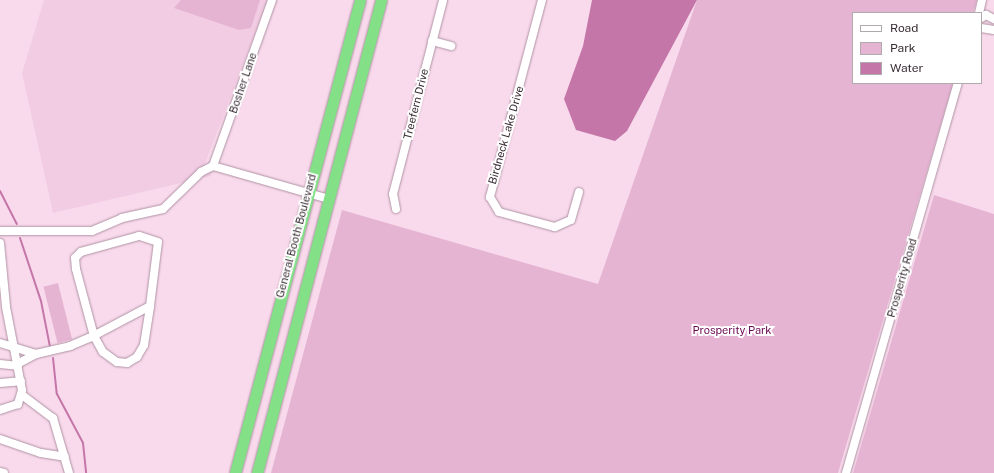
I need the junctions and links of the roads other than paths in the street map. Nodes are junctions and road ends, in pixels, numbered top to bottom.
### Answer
1 (272, 0) edge
2 (360, 0) edge
3 (381, 0) edge
4 (443, 0) edge
5 (542, 0) edge
6 (982, 0) edge
7 (979, 12) edge
8 (982, 17) edge
9 (994, 19) edge
10 (982, 28) edge
11 (994, 30) edge
12 (432, 41) junction
13 (451, 46) dead end
14 (958, 84) edge
15 (213, 166) junction
16 (579, 192) dead end
17 (307, 194) junction
18 (329, 199) junction
19 (396, 209) dead end
20 (0, 227) edge
21 (0, 231) edge
22 (0, 242) edge
23 (150, 306) junction
24 (4, 319) edge
25 (94, 336) junction
26 (0, 343) edge
27 (13, 345) junction
28 (36, 354) junction
29 (0, 364) edge
30 (18, 365) junction
31 (21, 381) junction
32 (0, 383) edge
33 (22, 395) junction
34 (0, 410) edge
35 (0, 439) edge
36 (65, 457) junction
37 (0, 472) edge
38 (4, 473) edge
39 (69, 473) edge
40 (235, 473) edge
41 (256, 473) edge
42 (846, 473) edge

1 - 15 street, Bosher Lane
2 - 17 highway, General Booth Boulevard
3 - 18 highway, General Booth Boulevard
4 - 12 street, Treefern Drive
5 - 16 street, Birdneck Lake Drive
6 - 7 street
8 - 9 street
10 - 11 street
12 - 13 street
12 - 19 street, Treefern Drive
14 - 42 street, Prosperity Road
15 - 17 street
15 - 21 street
17 - 18 street
17 - 40 highway, General Booth Boulevard
18 - 41 highway, General Booth Boulevard
20 - 21 street
21 - 22 street
22 - 24 street
23 - 25 street
23 - 25 street
23 - 25 street
24 - 27 street
25 - 28 street
26 - 27 street
27 - 28 street
27 - 30 street
28 - 30 street
29 - 30 street
30 - 31 street
31 - 32 street
31 - 33 street
33 - 34 street
33 - 36 street
35 - 36 street
36 - 39 street
37 - 38 street

